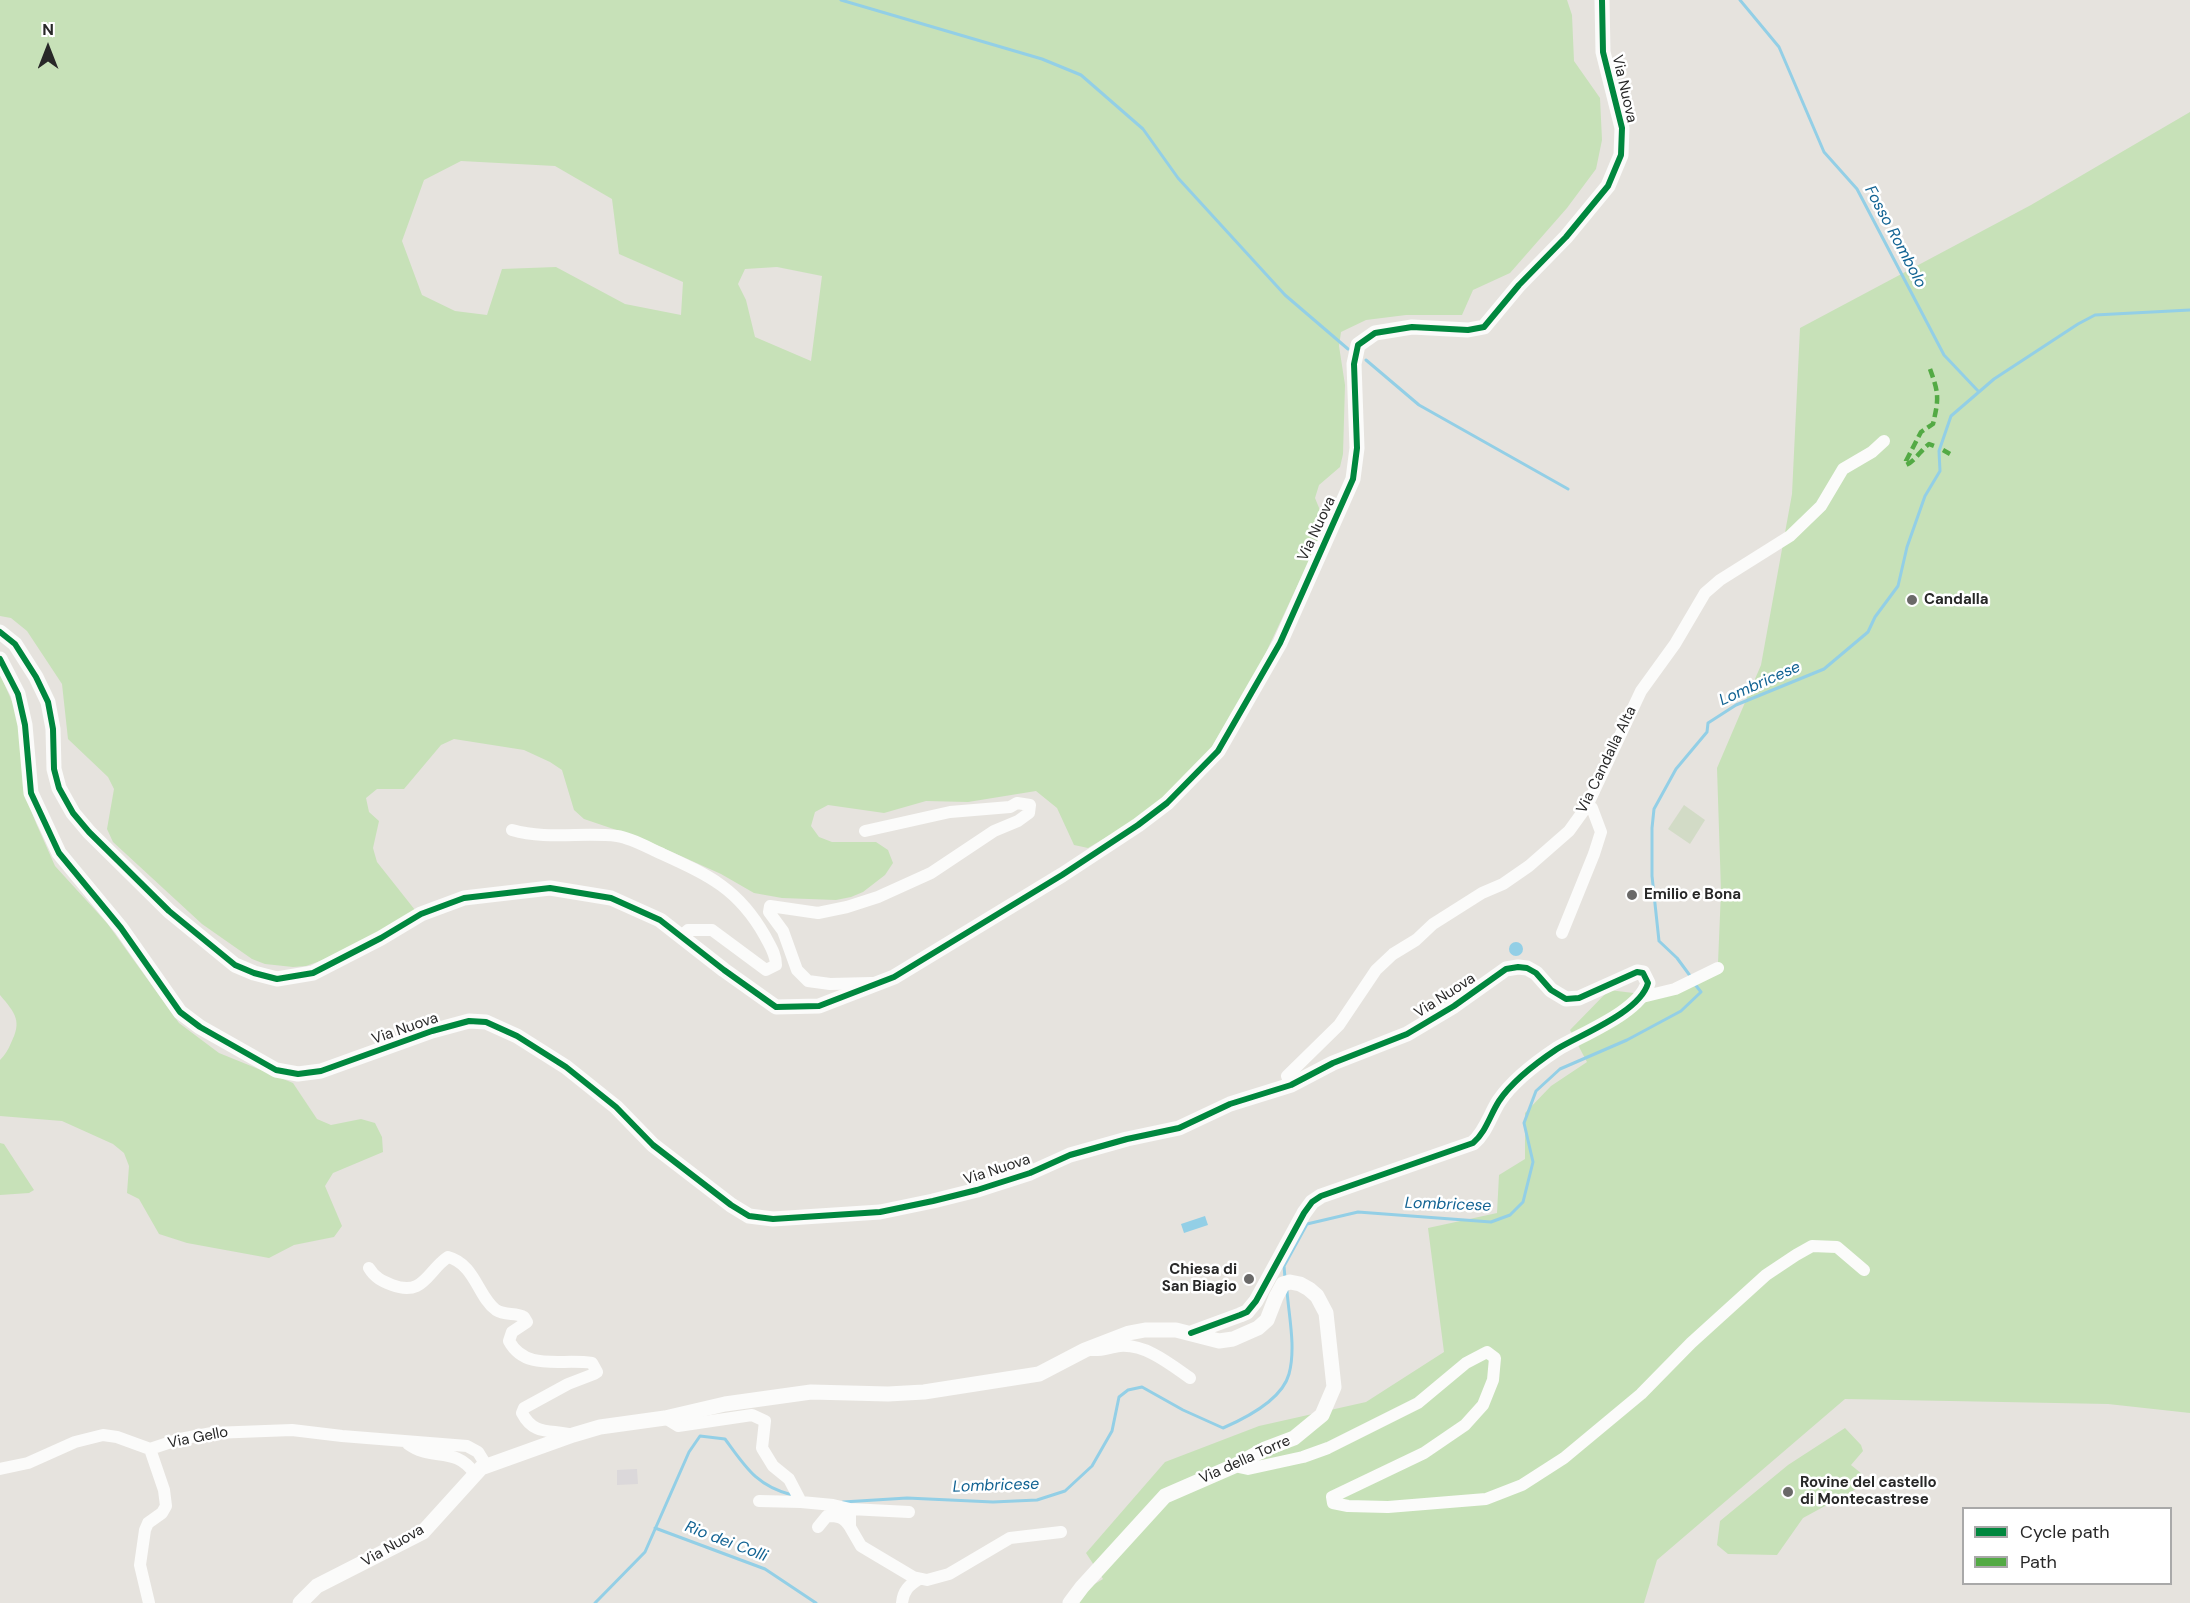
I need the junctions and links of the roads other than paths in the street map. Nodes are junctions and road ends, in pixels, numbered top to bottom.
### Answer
1 (1602, 0) edge
2 (1884, 441) dead end
3 (0, 632) edge
4 (0, 659) edge
5 (1587, 806) junction
6 (512, 830) dead end
7 (865, 831) dead end
8 (1562, 933) dead end
9 (681, 936) junction
10 (1718, 968) dead end
11 (886, 982) junction
12 (1642, 997) junction
13 (1292, 1085) junction
14 (369, 1268) dead end
15 (1864, 1270) dead end
16 (1191, 1334) junction
17 (1085, 1350) junction
18 (1190, 1378) dead end
19 (665, 1418) junction
20 (573, 1435) junction
21 (150, 1449) junction
22 (1234, 1466) junction
23 (0, 1469) edge
24 (480, 1469) junction
25 (759, 1501) dead end
26 (801, 1502) junction
27 (850, 1509) junction
28 (909, 1512) dead end
29 (818, 1527) dead end
30 (850, 1527) junction
31 (1061, 1532) dead end
32 (919, 1579) junction
33 (149, 1603) edge
34 (300, 1603) edge
35 (902, 1603) edge
36 (1070, 1603) edge

1 - 11 street, Via Nuova
2 - 5 street, Via Candalla Alta
3 - 9 street, Via Nuova
4 - 13 street, Via Nuova
5 - 8 street
5 - 13 street, Via Candalla Alta
6 - 9 street
7 - 11 street
9 - 11 street, Via Nuova
10 - 12 street
12 - 13 street, Via Nuova
12 - 16 street, Via Nuova
14 - 20 street
15 - 22 street
16 - 17 street, Via Nuova
16 - 22 street, Via della Torre
17 - 18 street
17 - 19 street, Via Nuova
19 - 20 street, Via Nuova
19 - 26 street
20 - 24 street, Via Nuova
21 - 23 street, Via Gello
21 - 24 street, Via Gello
21 - 33 street
22 - 36 street, Via della Torre
24 - 34 street, Via Nuova
25 - 26 street
26 - 27 street
27 - 28 street
27 - 30 street
29 - 30 street
30 - 32 street
31 - 32 street
32 - 35 street

